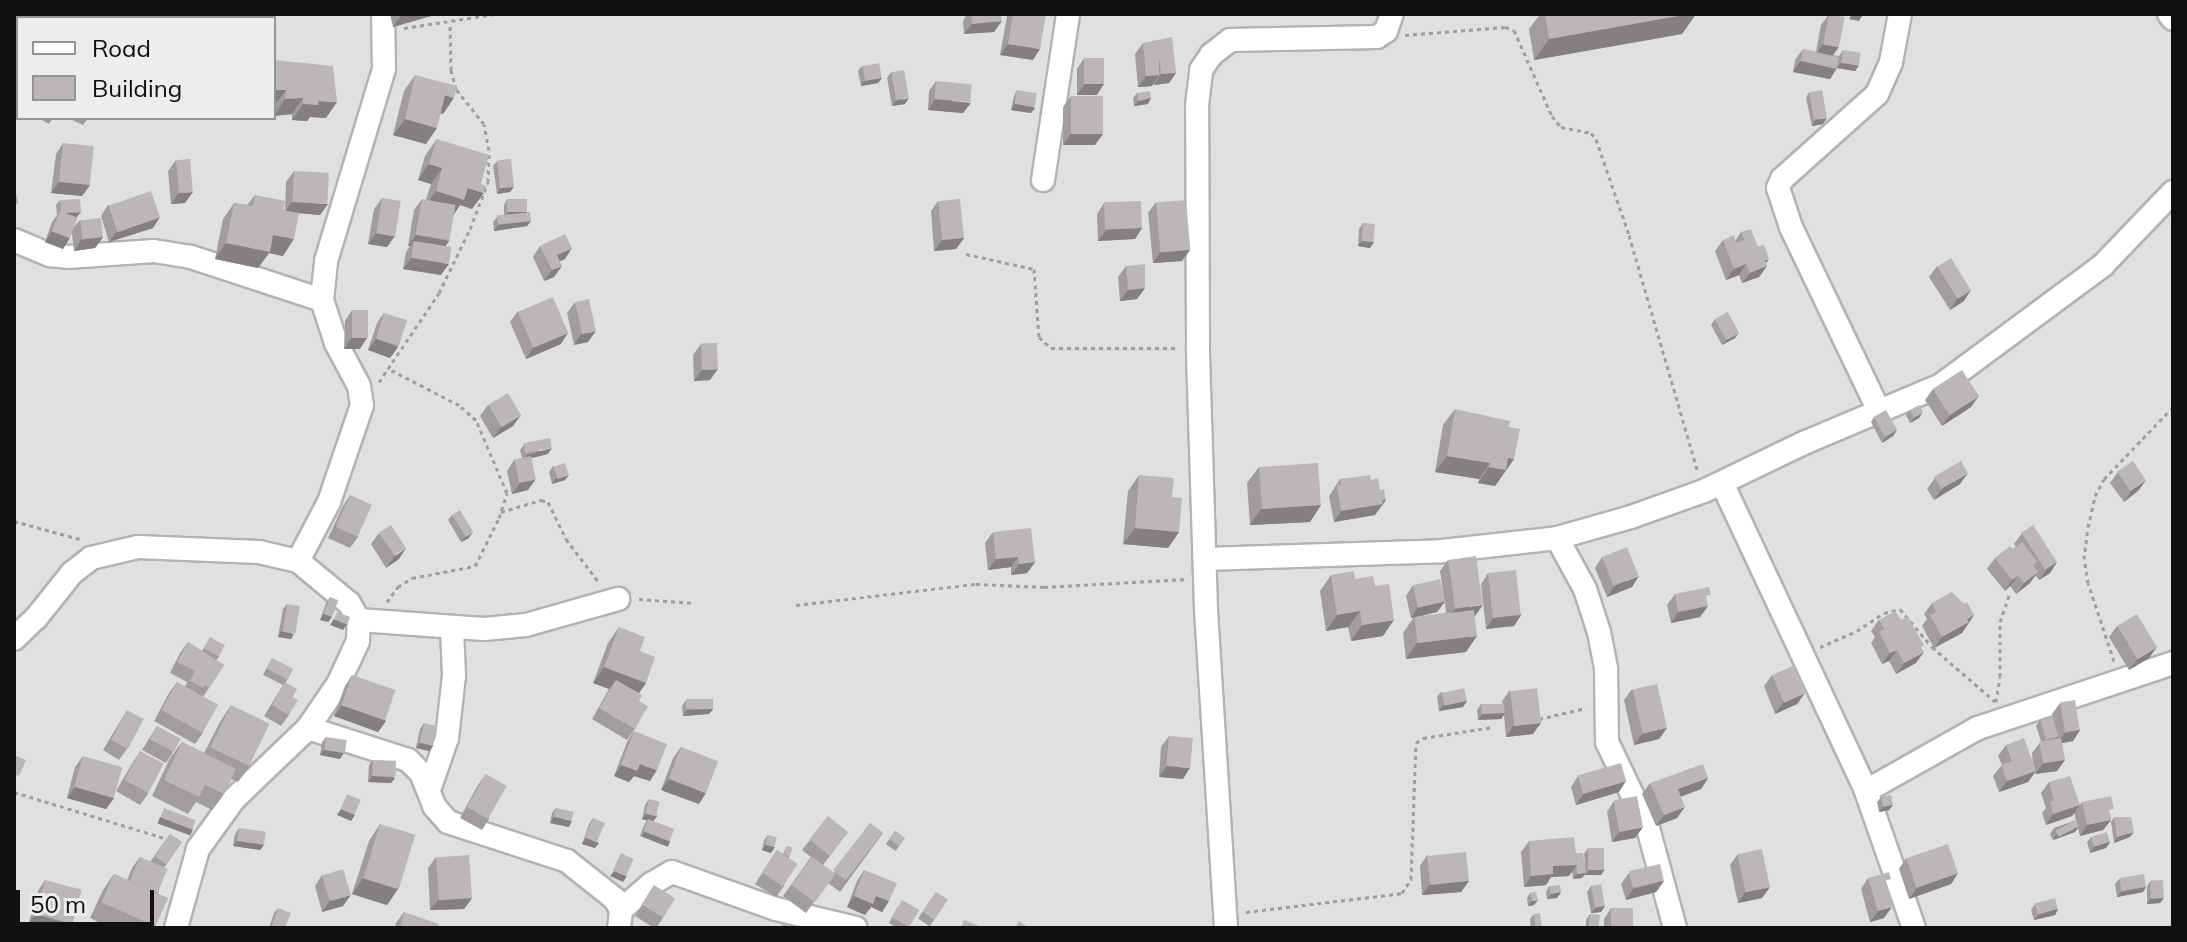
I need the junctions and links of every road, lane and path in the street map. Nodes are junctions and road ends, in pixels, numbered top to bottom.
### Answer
1 (495, 14) edge
2 (1068, 14) edge
3 (1392, 14) edge
4 (1900, 14) edge
5 (2169, 14) edge
6 (2173, 19) edge
7 (384, 22) edge
8 (450, 22) junction
9 (1377, 37) junction
10 (1043, 180) dead end
11 (2173, 192) edge
12 (14, 240) edge
13 (966, 254) dead end
14 (322, 300) junction
15 (1198, 348) junction
16 (389, 369) junction
17 (362, 405) junction
18 (2173, 407) edge
19 (1879, 411) junction
20 (1713, 487) junction
21 (501, 512) junction
22 (14, 521) edge
23 (1557, 538) junction
24 (113, 550) junction
25 (298, 561) junction
26 (1205, 569) junction
27 (2010, 593) dead end
28 (618, 599) junction
29 (695, 603) dead end
30 (796, 605) dead end
31 (366, 620) junction
32 (452, 628) junction
33 (14, 639) edge
34 (1801, 655) junction
35 (2173, 663) edge
36 (2120, 680) junction
37 (1996, 702) junction
38 (1605, 704) junction
39 (1539, 719) edge
40 (1493, 727) dead end
41 (308, 728) junction
42 (1978, 728) junction
43 (429, 790) junction
44 (1866, 791) junction
45 (14, 792) edge
46 (198, 849) junction
47 (620, 919) edge
48 (1226, 920) edge
49 (176, 928) edge
50 (856, 928) edge
51 (1675, 928) edge
52 (1914, 928) edge

1 - 8 path
2 - 10 street
3 - 9 street
4 - 19 street
5 - 6 street
7 - 8 path
7 - 14 street
8 - 16 path
9 - 15 street
9 - 20 path
11 - 19 street
12 - 14 street
13 - 15 path
14 - 17 street
15 - 26 street
16 - 17 path
16 - 21 path
17 - 25 street
18 - 36 path
19 - 20 street
20 - 23 street
20 - 34 street
21 - 28 path
21 - 31 path
22 - 24 path
23 - 26 street
23 - 38 street
24 - 25 street
24 - 33 street
25 - 31 street
26 - 30 path
26 - 48 street
27 - 37 path
28 - 29 path
28 - 32 street
31 - 32 street
31 - 41 street
32 - 43 street
34 - 37 path
34 - 44 street
35 - 36 street
36 - 42 street
37 - 42 path
38 - 39 path
38 - 51 street
40 - 48 path
41 - 43 street
41 - 46 street
42 - 44 street
43 - 47 street
44 - 52 street
45 - 46 path
46 - 49 street
47 - 50 street

